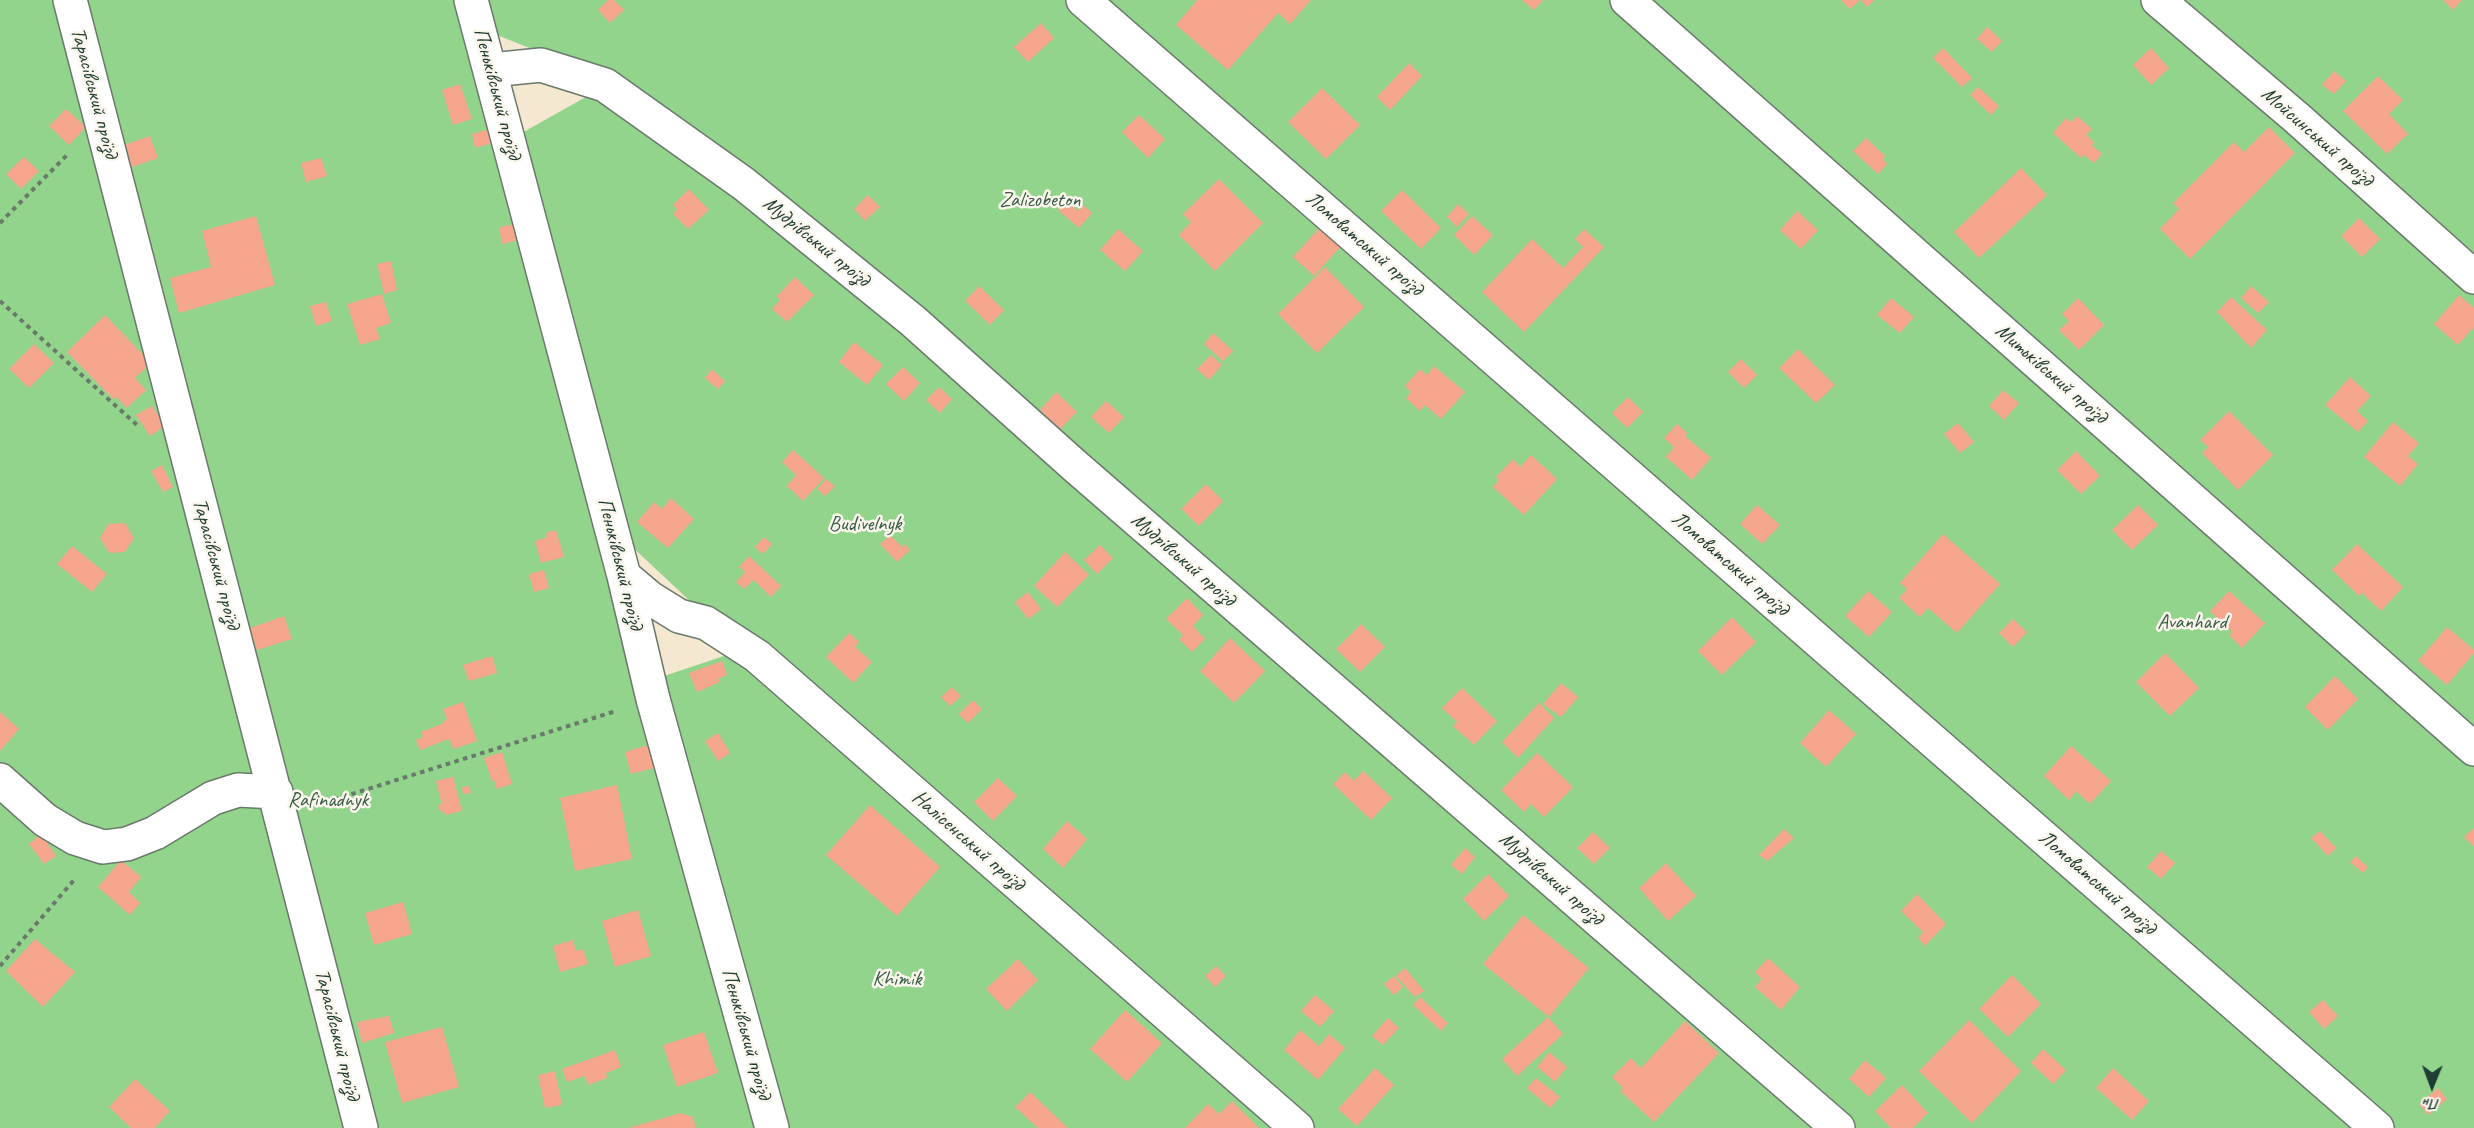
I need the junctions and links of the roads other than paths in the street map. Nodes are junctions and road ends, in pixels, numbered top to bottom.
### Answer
1 (70, 0) edge
2 (471, 0) edge
3 (1083, 0) edge
4 (1627, 0) edge
5 (2158, 0) edge
6 (491, 70) junction
7 (2474, 277) edge
8 (624, 576) junction
9 (2474, 749) edge
10 (0, 780) edge
11 (279, 804) junction
12 (361, 1128) edge
13 (772, 1128) edge
14 (1298, 1128) edge
15 (1838, 1128) edge
16 (2377, 1128) edge

1 - 11 lane, Тарасівський проїзд
2 - 6 lane, Пеньківський проїзд
3 - 16 lane, Ломоватський проїзд
4 - 9 lane, Митьківський проїзд
5 - 7 lane, Мойсинський проїзд
6 - 8 lane, Пеньківський проїзд
6 - 15 lane, Мудрівський проїзд
8 - 13 lane, Пеньківський проїзд
8 - 14 lane, Налісенський проїзд
10 - 11 lane
11 - 12 lane, Тарасівський проїзд

